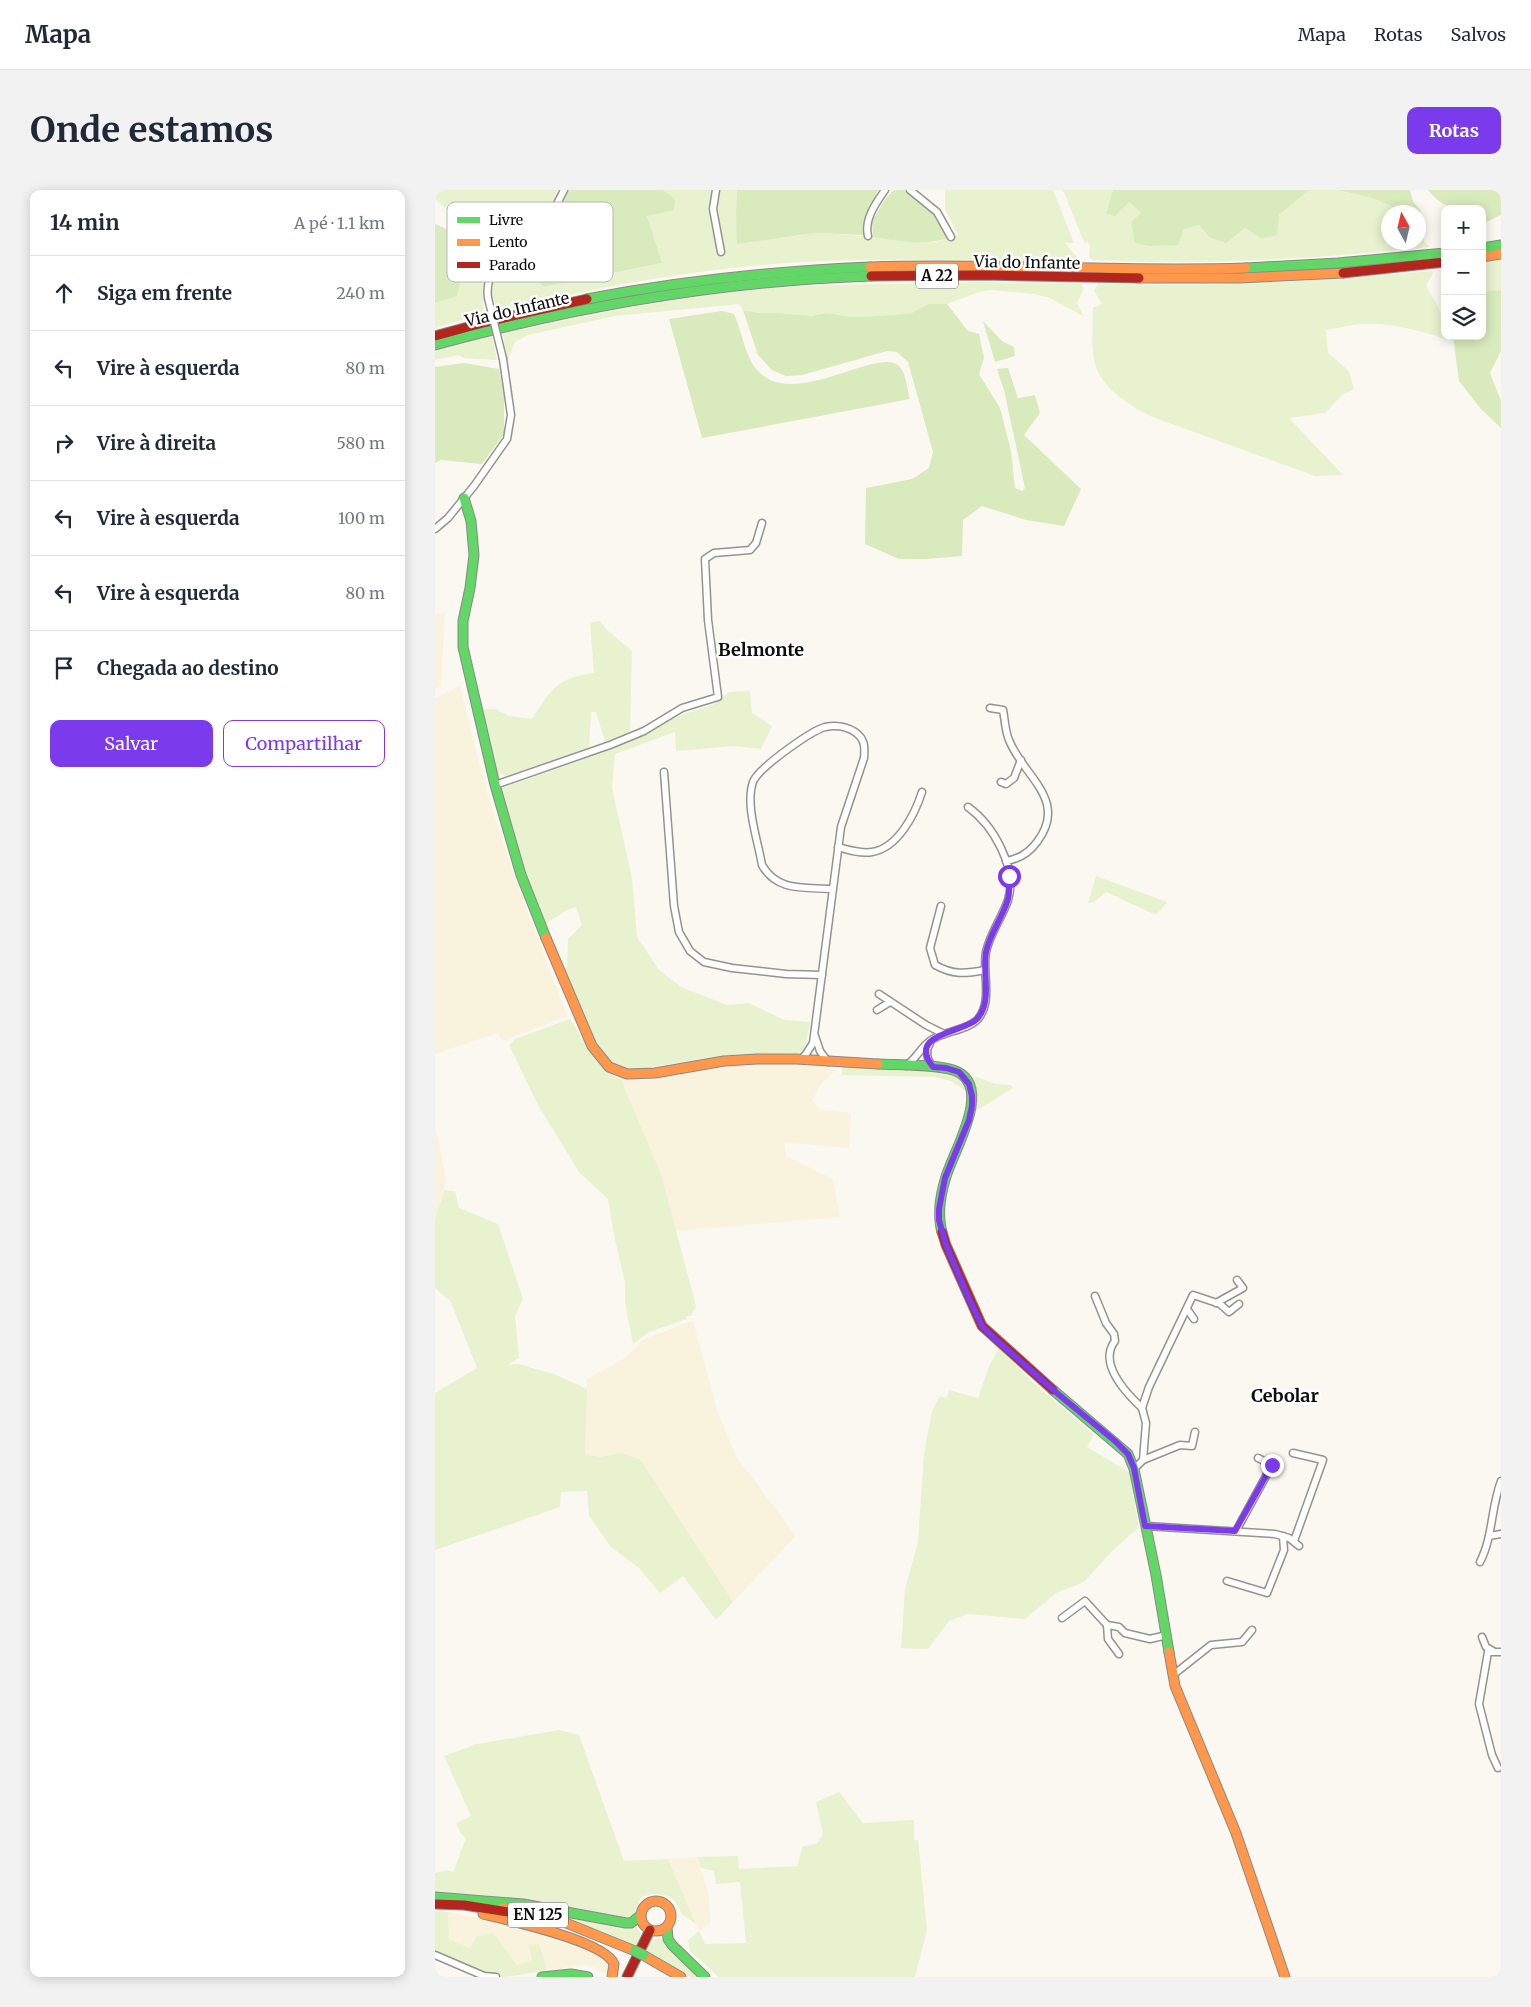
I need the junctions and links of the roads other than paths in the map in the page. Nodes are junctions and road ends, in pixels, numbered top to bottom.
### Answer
1 (564, 190) edge
2 (716, 190) edge
3 (885, 190) edge
4 (909, 190) edge
5 (557, 202) edge
6 (868, 236) dead end
7 (951, 237) dead end
8 (1501, 245) edge
9 (1486, 247) edge
10 (721, 252) dead end
11 (1441, 253) edge
12 (1501, 254) edge
13 (1486, 256) edge
14 (1441, 262) edge
15 (488, 282) edge
16 (435, 336) edge
17 (435, 345) edge
18 (464, 498) junction
19 (762, 523) dead end
20 (435, 529) edge
21 (990, 708) dead end
22 (1021, 760) junction
23 (664, 772) dead end
24 (1001, 782) dead end
25 (495, 785) junction
26 (922, 792) dead end
27 (968, 807) dead end
28 (838, 847) junction
29 (1006, 861) junction
30 (832, 889) junction
31 (941, 906) dead end
32 (985, 970) junction
33 (822, 975) junction
34 (879, 994) dead end
35 (890, 1002) junction
36 (877, 1010) dead end
37 (815, 1030) junction
38 (944, 1034) junction
39 (933, 1039) junction
40 (801, 1059) junction
41 (828, 1062) junction
42 (907, 1066) junction
43 (933, 1067) junction
44 (1237, 1280) dead end
45 (1095, 1296) dead end
46 (1216, 1303) junction
47 (1239, 1304) dead end
48 (1187, 1309) junction
49 (1194, 1319) dead end
50 (1142, 1408) junction
51 (1195, 1432) dead end
52 (1293, 1452) dead end
53 (1258, 1458) dead end
54 (1143, 1460) junction
55 (1134, 1468) junction
56 (1501, 1481) edge
57 (1145, 1526) junction
58 (1235, 1531) junction
59 (1501, 1534) edge
60 (1283, 1536) junction
61 (1489, 1536) junction
62 (1480, 1562) dead end
63 (1227, 1582) dead end
64 (1062, 1618) dead end
65 (1107, 1625) junction
66 (1253, 1630) dead end
67 (1167, 1635) junction
68 (1482, 1637) dead end
69 (1498, 1652) edge
70 (1119, 1654) dead end
71 (1173, 1675) junction
72 (1498, 1768) dead end
73 (435, 1898) edge
74 (435, 1904) edge
75 (435, 1908) edge
76 (641, 1915) junction
77 (667, 1927) junction
78 (649, 1930) junction
79 (435, 1955) edge
80 (638, 1955) junction
81 (496, 1977) edge
82 (542, 1977) edge
83 (588, 1977) edge
84 (612, 1977) edge
85 (627, 1977) edge
86 (675, 1977) edge
87 (681, 1977) edge
88 (705, 1977) edge
89 (1285, 1977) edge

1 - 5 street
2 - 10 street
3 - 6 street
4 - 7 street
8 - 9 main road
11 - 16 main road, Via do Infante / A 22
12 - 13 main road
14 - 17 main road, Via do Infante / A 22
15 - 18 street, bridge
18 - 20 street
18 - 25 main road
19 - 25 street
21 - 22 street
22 - 24 street
22 - 29 street
23 - 33 street
25 - 40 main road
26 - 28 street
27 - 29 street
28 - 30 street
28 - 30 street
29 - 32 street
30 - 33 street
31 - 32 street
32 - 38 street
33 - 37 street
34 - 35 street
35 - 36 street
35 - 38 street
37 - 40 street
37 - 41 street
38 - 39 street
39 - 42 street
39 - 43 street
40 - 41 main road
41 - 42 main road
42 - 43 main road
43 - 55 main road
44 - 46 street
45 - 50 street
46 - 47 street
46 - 48 street
48 - 49 street
48 - 50 street
50 - 54 street
51 - 54 street
52 - 60 street
53 - 58 street
54 - 55 street
55 - 57 main road
56 - 61 street
57 - 58 street
57 - 67 main road
58 - 60 street
59 - 61 street
60 - 63 street
61 - 62 street
64 - 65 street
65 - 67 street
65 - 70 street
66 - 71 street
67 - 71 main road
68 - 69 street
69 - 72 street
71 - 89 main road
73 - 76 main road
73 - 80 main road, EN 125
74 - 80 main road, EN 125
75 - 84 main road
76 - 77 main road
76 - 78 main road
77 - 78 main road
77 - 88 main road
78 - 85 main road
79 - 81 street
80 - 86 main road, EN 125
80 - 87 main road, EN 125
82 - 83 main road

